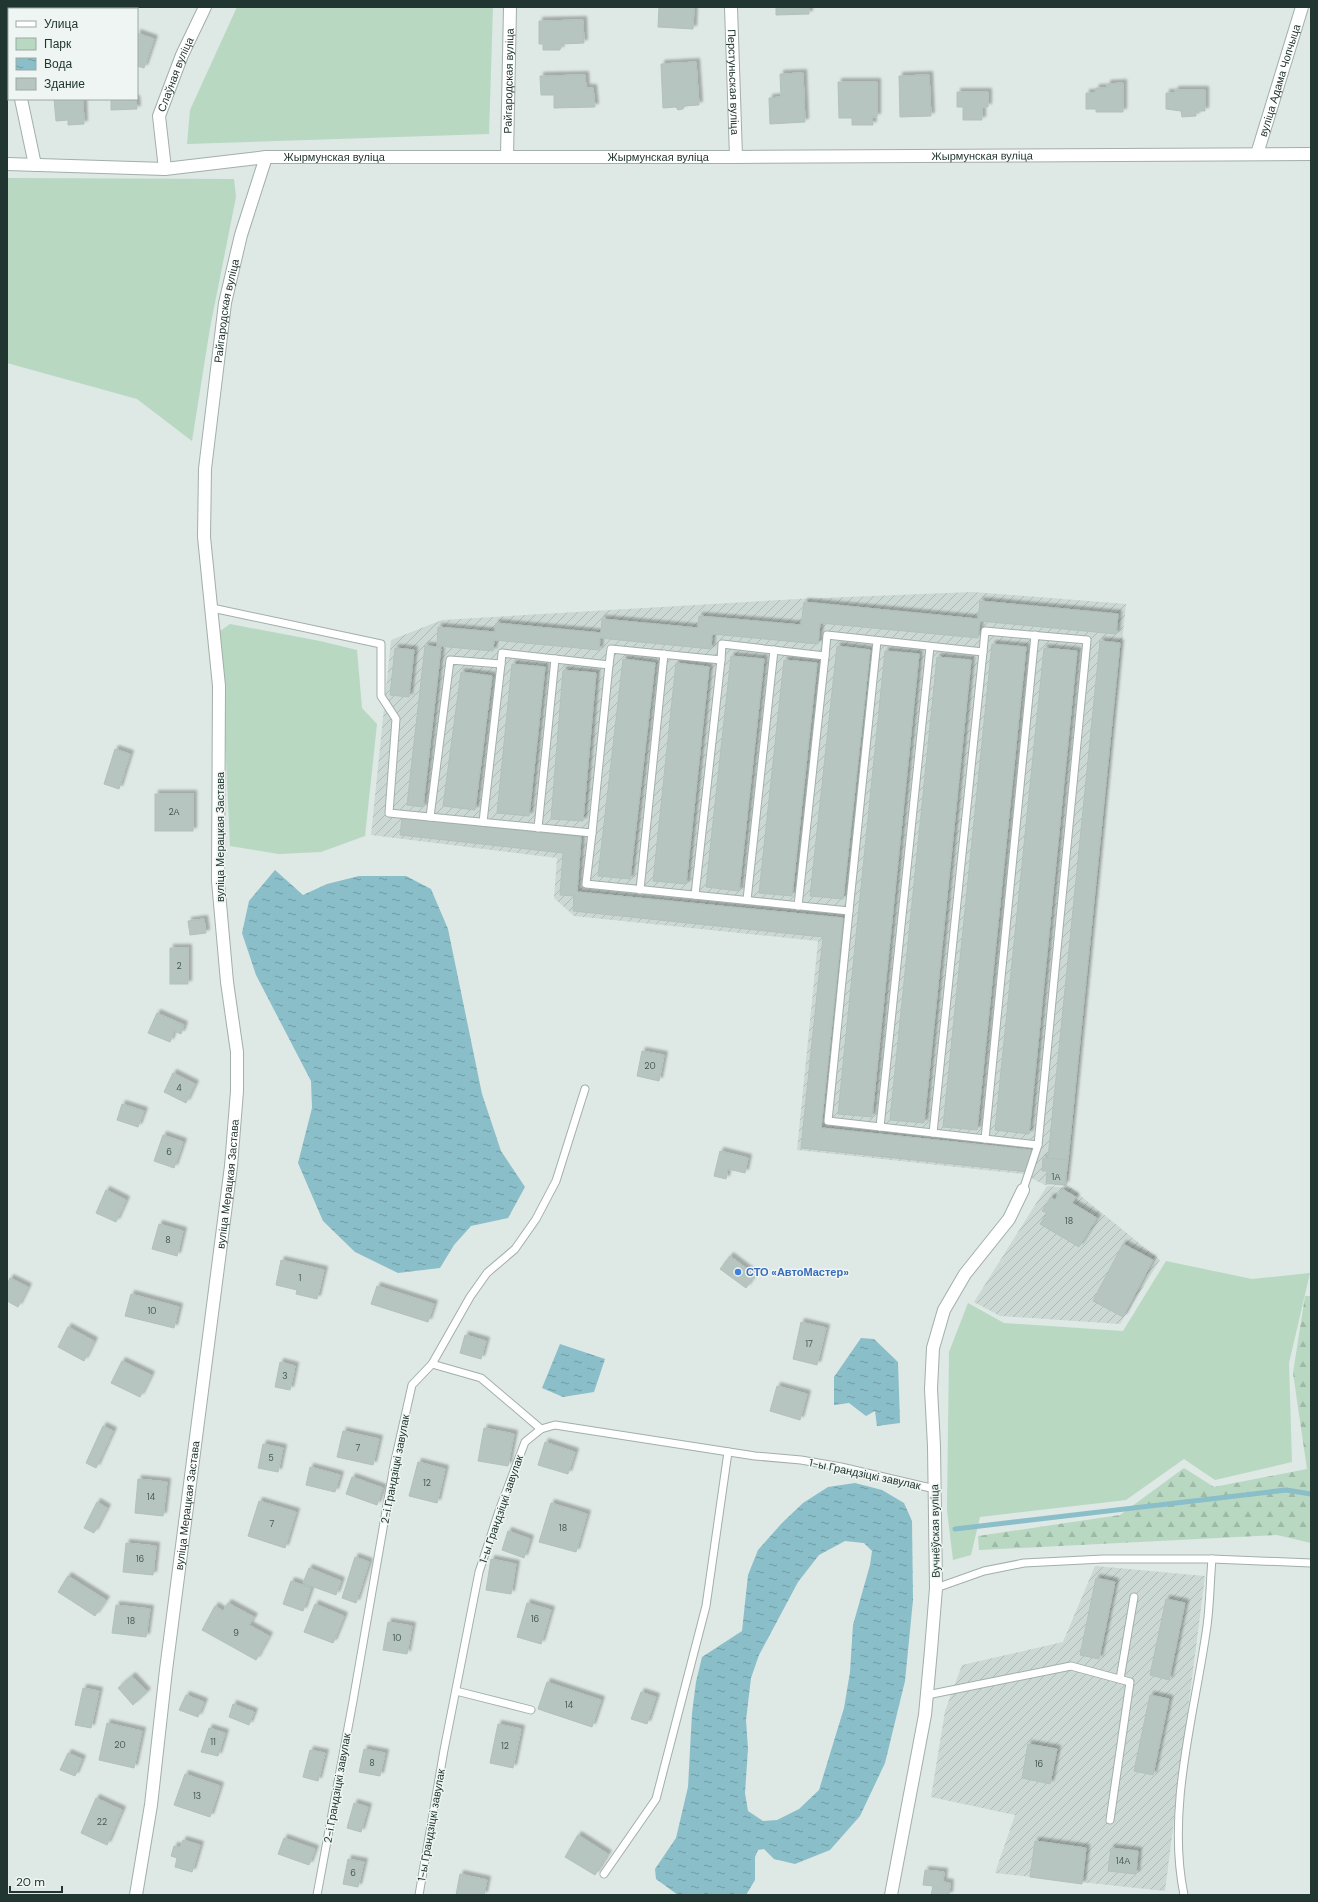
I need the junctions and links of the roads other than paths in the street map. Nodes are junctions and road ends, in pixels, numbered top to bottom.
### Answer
1 (205, 7) edge
2 (510, 7) edge
3 (731, 7) edge
4 (1302, 7) edge
5 (21, 100) edge
6 (1257, 154) junction
7 (1311, 154) edge
8 (507, 156) junction
9 (266, 157) junction
10 (736, 157) junction
11 (7, 164) edge
12 (35, 165) junction
13 (165, 169) junction
14 (204, 468) joint
15 (212, 608) junction
16 (1035, 636) junction
17 (877, 641) junction
18 (930, 647) junction
19 (774, 650) junction
20 (983, 652) junction
21 (664, 654) junction
22 (825, 656) junction
23 (555, 659) junction
24 (721, 660) junction
25 (501, 664) junction
26 (609, 665) junction
27 (430, 817) junction
28 (483, 822) junction
29 (538, 828) junction
30 (592, 833) junction
31 (640, 890) junction
32 (695, 895) junction
33 (746, 900) junction
34 (798, 906) junction
35 (849, 911) junction
36 (584, 1089) dead end
37 (880, 1127) junction
38 (933, 1133) junction
39 (985, 1139) junction
40 (1038, 1145) junction
41 (1023, 1190) joint
42 (432, 1364) junction
43 (541, 1429) junction
44 (728, 1452) junction
45 (935, 1489) junction
46 (1212, 1559) junction
47 (1311, 1563) edge
48 (936, 1588) junction
49 (1134, 1598) dead end
50 (1120, 1679) junction
51 (456, 1690) junction
52 (927, 1695) junction
53 (531, 1710) dead end
54 (1110, 1820) dead end
55 (604, 1874) dead end
56 (136, 1895) edge
57 (317, 1895) edge
58 (418, 1895) edge
59 (891, 1895) edge
60 (1184, 1895) edge

1 - 13 street, Слаўная вуліца
2 - 8 street, Райгародская вуліца
3 - 10 street, Перстуньская вуліца
4 - 6 street, вуліца Адама Чопчыца
5 - 12 street
6 - 7 street, Жырмунская вуліца
6 - 10 street, Жырмунская вуліца
8 - 9 street, Жырмунская вуліца
8 - 10 street, Жырмунская вуліца
9 - 13 street, Жырмунская вуліца
9 - 14 street, Райгародская вуліца
11 - 12 street, Жырмунская вуліца
12 - 13 street, Жырмунская вуліца
14 - 15 street, вуліца Мерацкая Застава
15 - 27 lane
15 - 56 street, вуліца Мерацкая Застава
16 - 20 lane
16 - 39 lane
16 - 40 lane
17 - 18 lane
17 - 22 lane
17 - 35 lane
18 - 20 lane
18 - 37 lane
19 - 22 lane
19 - 24 lane
19 - 33 lane
20 - 38 lane
21 - 24 lane
21 - 26 lane
21 - 31 lane
22 - 34 lane
23 - 25 lane
23 - 26 lane
23 - 29 lane
24 - 32 lane
25 - 27 lane
25 - 28 lane
26 - 30 lane
27 - 28 lane
28 - 29 lane
29 - 30 lane
30 - 31 lane
31 - 32 lane
32 - 33 lane
33 - 34 lane
34 - 35 lane
35 - 37 lane
36 - 42 lane, 2-і Грандзіцкі завулак
37 - 38 lane
38 - 39 lane
39 - 40 lane
40 - 41 lane
41 - 45 street, Вучнёўская вуліца
42 - 43 lane
42 - 57 lane, 2-і Грандзіцкі завулак
43 - 44 lane, 1-ы Грандзіцкі завулак
43 - 51 lane, 1-ы Грандзіцкі завулак
44 - 45 lane, 1-ы Грандзіцкі завулак
44 - 55 lane
45 - 48 street, Вучнёўская вуліца
46 - 47 lane
46 - 48 lane
46 - 60 lane
48 - 52 street, Вучнёўская вуліца
49 - 50 lane
50 - 52 lane
50 - 54 lane
51 - 53 lane
51 - 58 lane, 1-ы Грандзіцкі завулак
52 - 59 street, Вучнёўская вуліца

